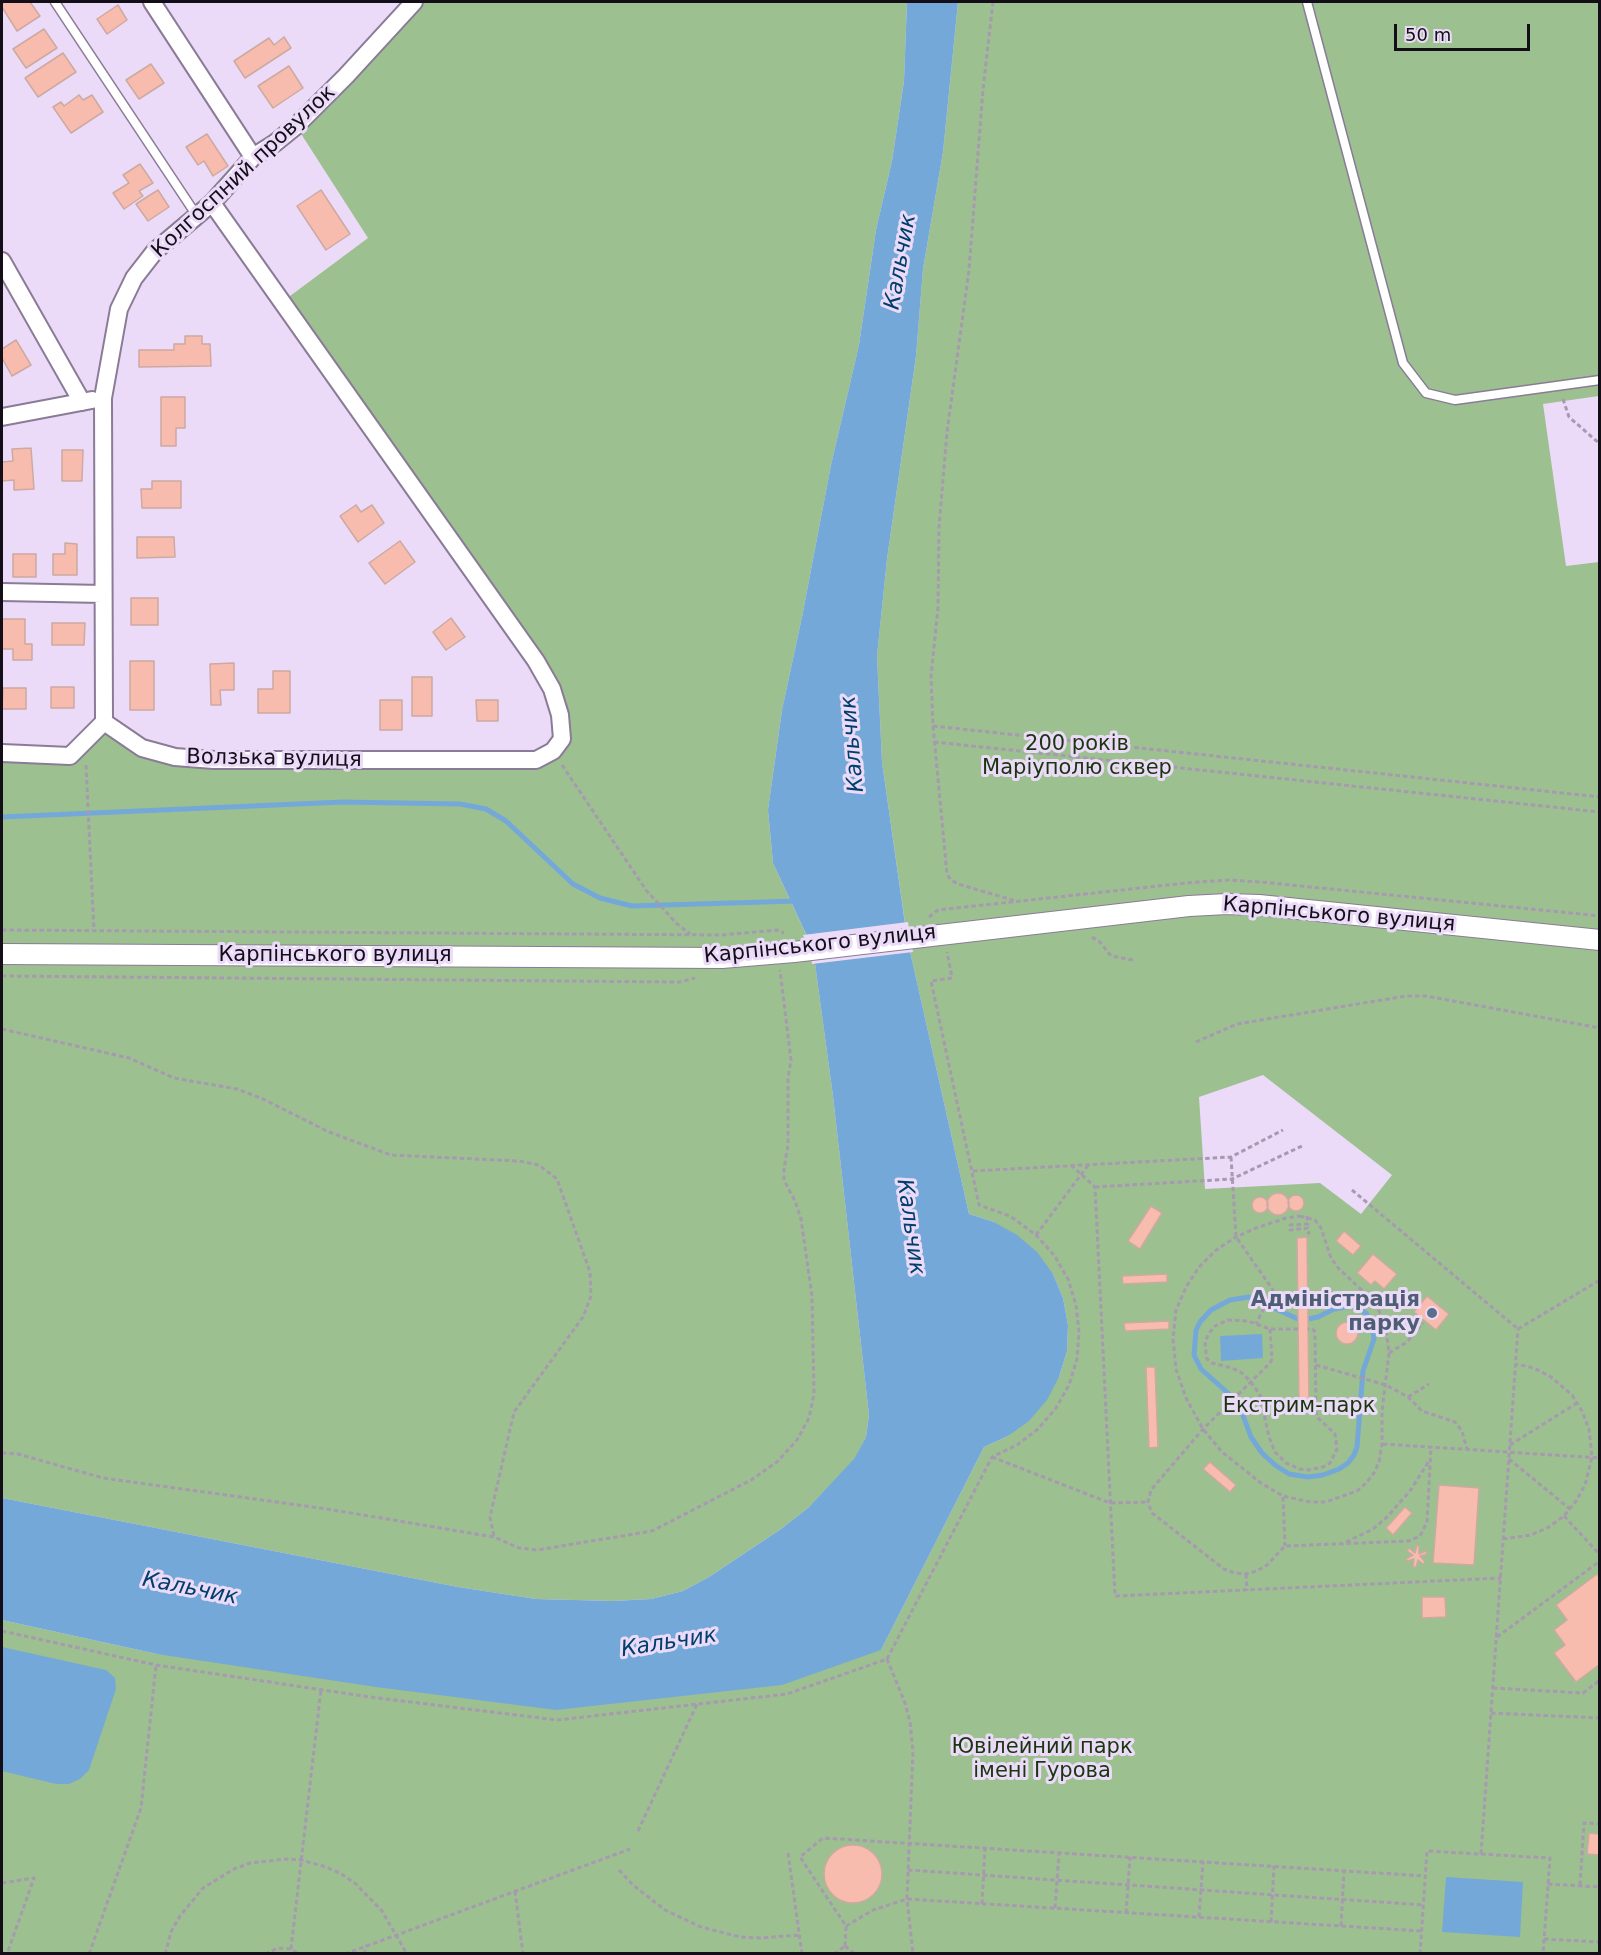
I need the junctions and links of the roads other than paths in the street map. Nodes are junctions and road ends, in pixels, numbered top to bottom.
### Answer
1 (55, 2) edge
2 (152, 2) edge
3 (414, 2) edge
4 (1307, 2) edge
5 (253, 157) junction
6 (212, 203) junction
7 (197, 216) junction
8 (2, 261) edge
9 (1599, 380) edge
10 (103, 398) junction
11 (82, 402) junction
12 (2, 417) edge
13 (2, 592) edge
14 (103, 594) junction
15 (104, 722) junction
16 (2, 753) edge
17 (1599, 940) edge
18 (2, 954) edge

1 - 7 lane
2 - 5 street
3 - 5 street, Колгоспний провулок
4 - 9 lane
5 - 6 street, Колгоспний провулок
6 - 7 street, Колгоспний провулок
6 - 15 street, Волзька вулиця
7 - 10 street, Колгоспний провулок
8 - 11 street
10 - 11 street
10 - 14 street, Колгоспний провулок
11 - 12 street
13 - 14 street
14 - 15 street, Колгоспний провулок
15 - 16 street
17 - 18 street, Карпінського вулиця

